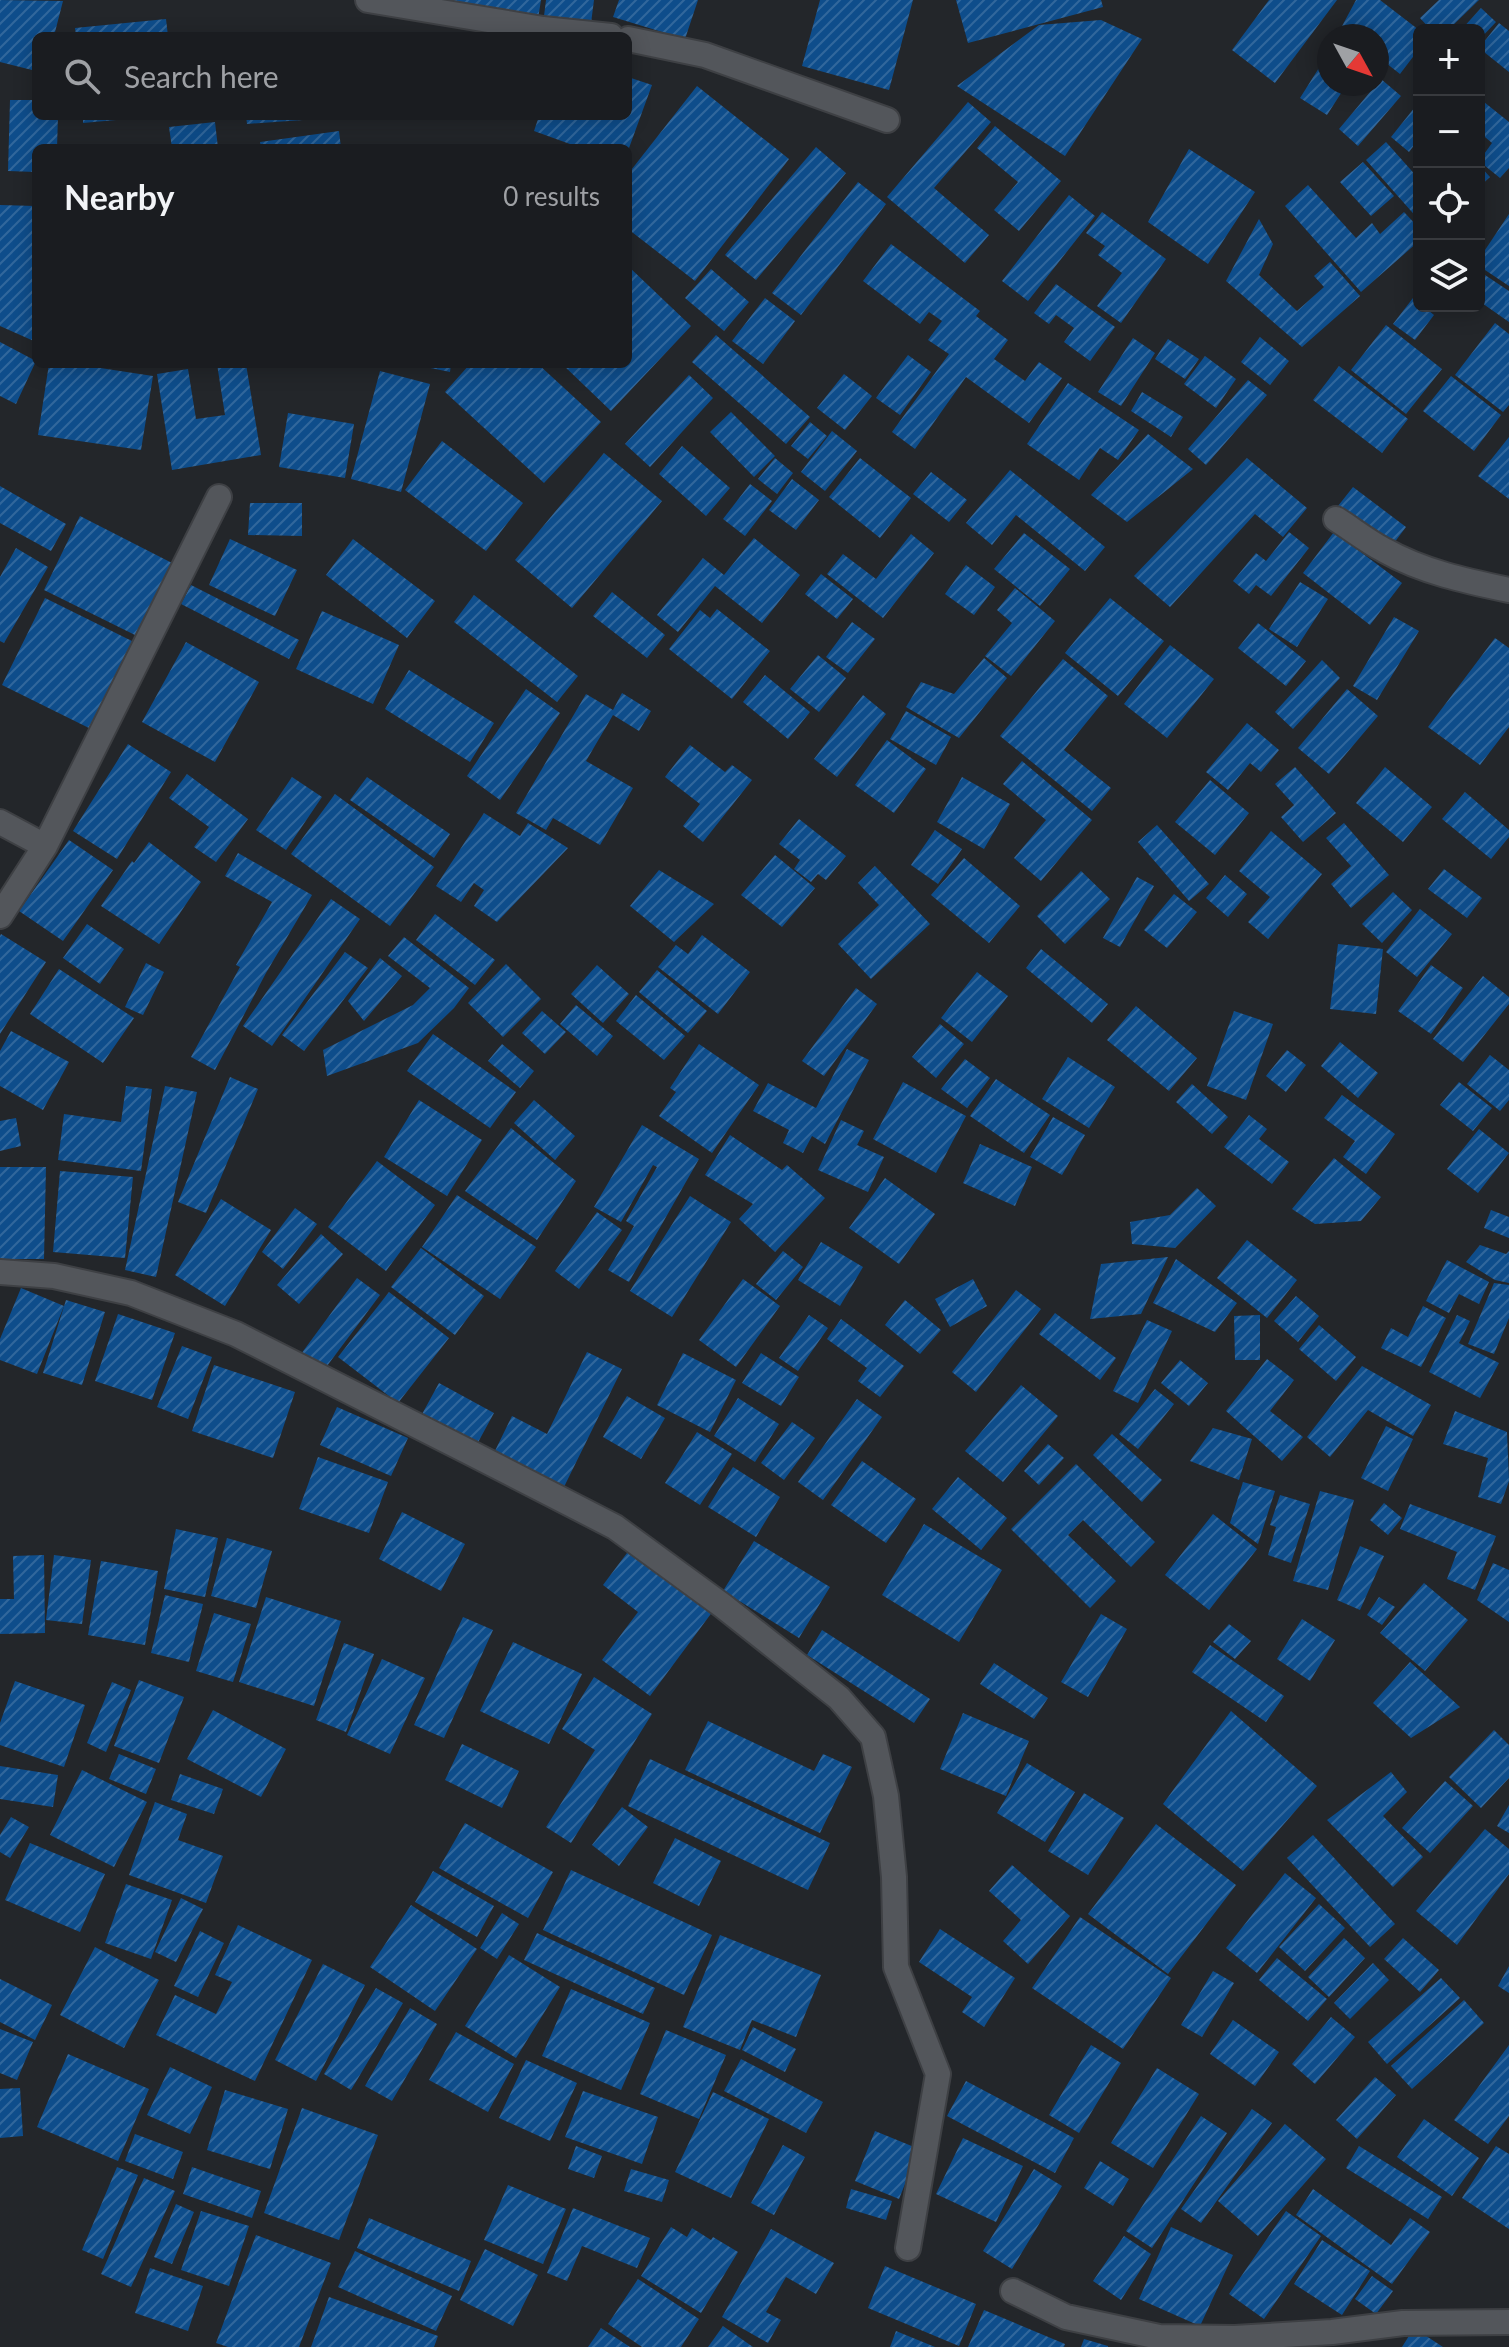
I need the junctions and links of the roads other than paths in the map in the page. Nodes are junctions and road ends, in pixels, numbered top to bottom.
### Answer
1 (368, 0) edge
2 (572, 32) edge
3 (632, 40) edge
4 (887, 120) dead end
5 (219, 497) dead end
6 (1336, 519) dead end
7 (1509, 590) edge
8 (0, 822) edge
9 (45, 846) junction
10 (0, 916) edge
11 (0, 1272) edge
12 (908, 2248) dead end
13 (1013, 2291) dead end
14 (1509, 2322) edge

1 - 2 street
3 - 4 street
5 - 9 street
6 - 7 street
8 - 9 street
9 - 10 street
11 - 12 street
13 - 14 street

